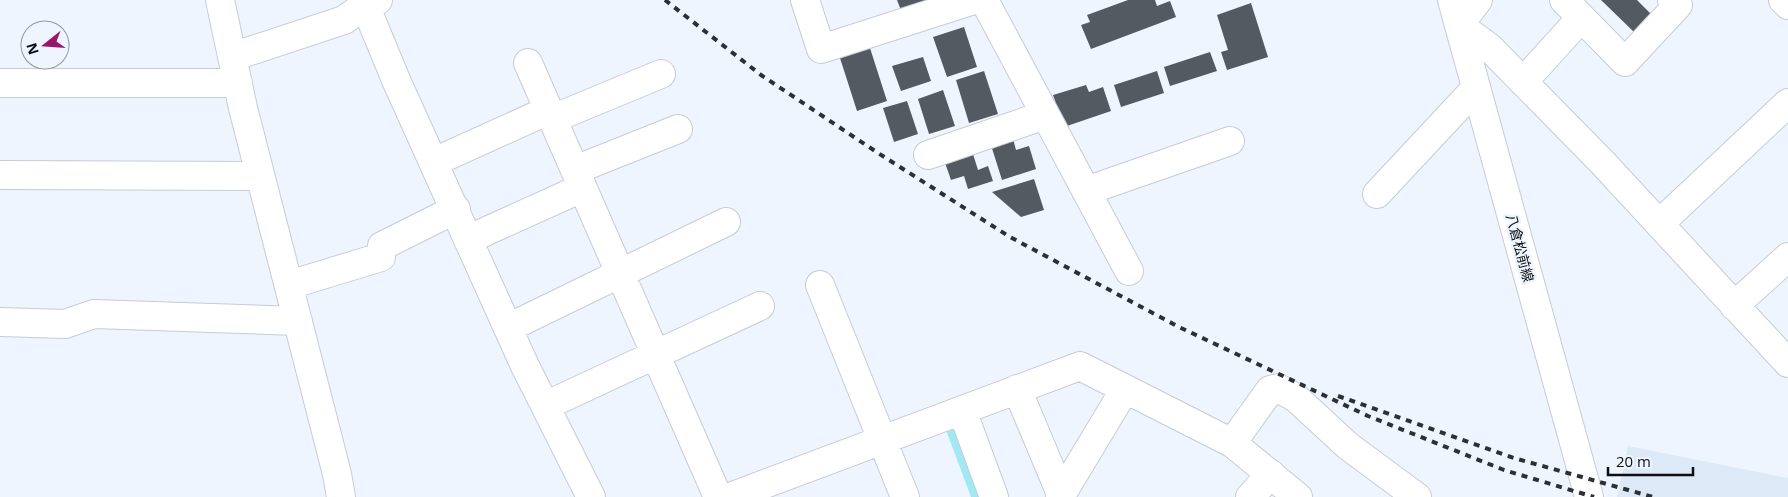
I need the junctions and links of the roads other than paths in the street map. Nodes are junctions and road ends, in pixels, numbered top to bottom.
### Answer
1 (220, 0) edge
2 (805, 0) edge
3 (974, 0) edge
4 (984, 0) edge
5 (1478, 0) edge
6 (1672, 0) edge
7 (1783, 0) edge
8 (368, 2) edge
9 (1788, 5) edge
10 (1572, 9) edge
11 (1455, 13) edge
12 (232, 57) junction
13 (528, 63) dead end
14 (661, 74) dead end
15 (0, 82) edge
16 (1523, 82) junction
17 (238, 83) junction
18 (1476, 88) junction
19 (1788, 103) edge
20 (1045, 114) junction
21 (551, 115) junction
22 (678, 129) dead end
23 (1230, 141) dead end
24 (928, 155) dead end
25 (434, 162) junction
26 (0, 175) edge
27 (260, 176) junction
28 (579, 179) junction
29 (1086, 191) junction
30 (1377, 194) dead end
31 (456, 209) junction
32 (726, 222) dead end
33 (1659, 224) junction
34 (469, 239) junction
35 (1788, 257) edge
36 (1129, 271) dead end
37 (621, 275) junction
38 (289, 285) junction
39 (820, 285) dead end
40 (760, 306) dead end
41 (1734, 306) junction
42 (298, 321) junction
43 (0, 322) edge
44 (508, 328) junction
45 (656, 356) junction
46 (1788, 364) edge
47 (1017, 389) junction
48 (1125, 389) junction
49 (545, 406) junction
50 (962, 410) junction
51 (883, 440) junction
52 (1232, 443) junction
53 (1271, 474) junction
54 (1061, 496) edge
55 (341, 497) edge
56 (591, 497) edge
57 (718, 497) edge
58 (730, 497) edge
59 (906, 497) edge
60 (994, 497) edge
61 (1250, 497) edge
62 (1298, 497) edge
63 (1417, 497) edge
64 (1589, 497) edge

1 - 12 street
2 - 3 street
4 - 20 street
5 - 11 street
6 - 10 street
7 - 9 street
8 - 12 street
8 - 25 street
10 - 16 street
11 - 16 street
11 - 18 street, 八倉松前線
12 - 17 street
13 - 21 street
14 - 21 street
15 - 17 street
16 - 33 street
17 - 27 street
18 - 30 street
18 - 64 street, 八倉松前線
19 - 33 street
20 - 24 street
20 - 29 street
21 - 25 street
21 - 28 street
22 - 28 street
23 - 29 street
25 - 31 street
26 - 27 street
27 - 38 street
28 - 34 street
28 - 37 street
29 - 36 street
31 - 34 street
31 - 38 street
32 - 37 street
33 - 41 street
34 - 44 street
35 - 41 street
37 - 44 street
37 - 45 street
38 - 42 street
39 - 51 street
40 - 45 street
41 - 46 street
42 - 43 street
42 - 55 street
44 - 49 street
45 - 49 street
45 - 57 street
47 - 48 street
47 - 50 street
47 - 54 street
48 - 52 street
48 - 54 street
49 - 56 street
50 - 51 street
50 - 60 street
51 - 58 street
51 - 59 street
52 - 53 street
52 - 63 street
53 - 61 street
53 - 62 street

